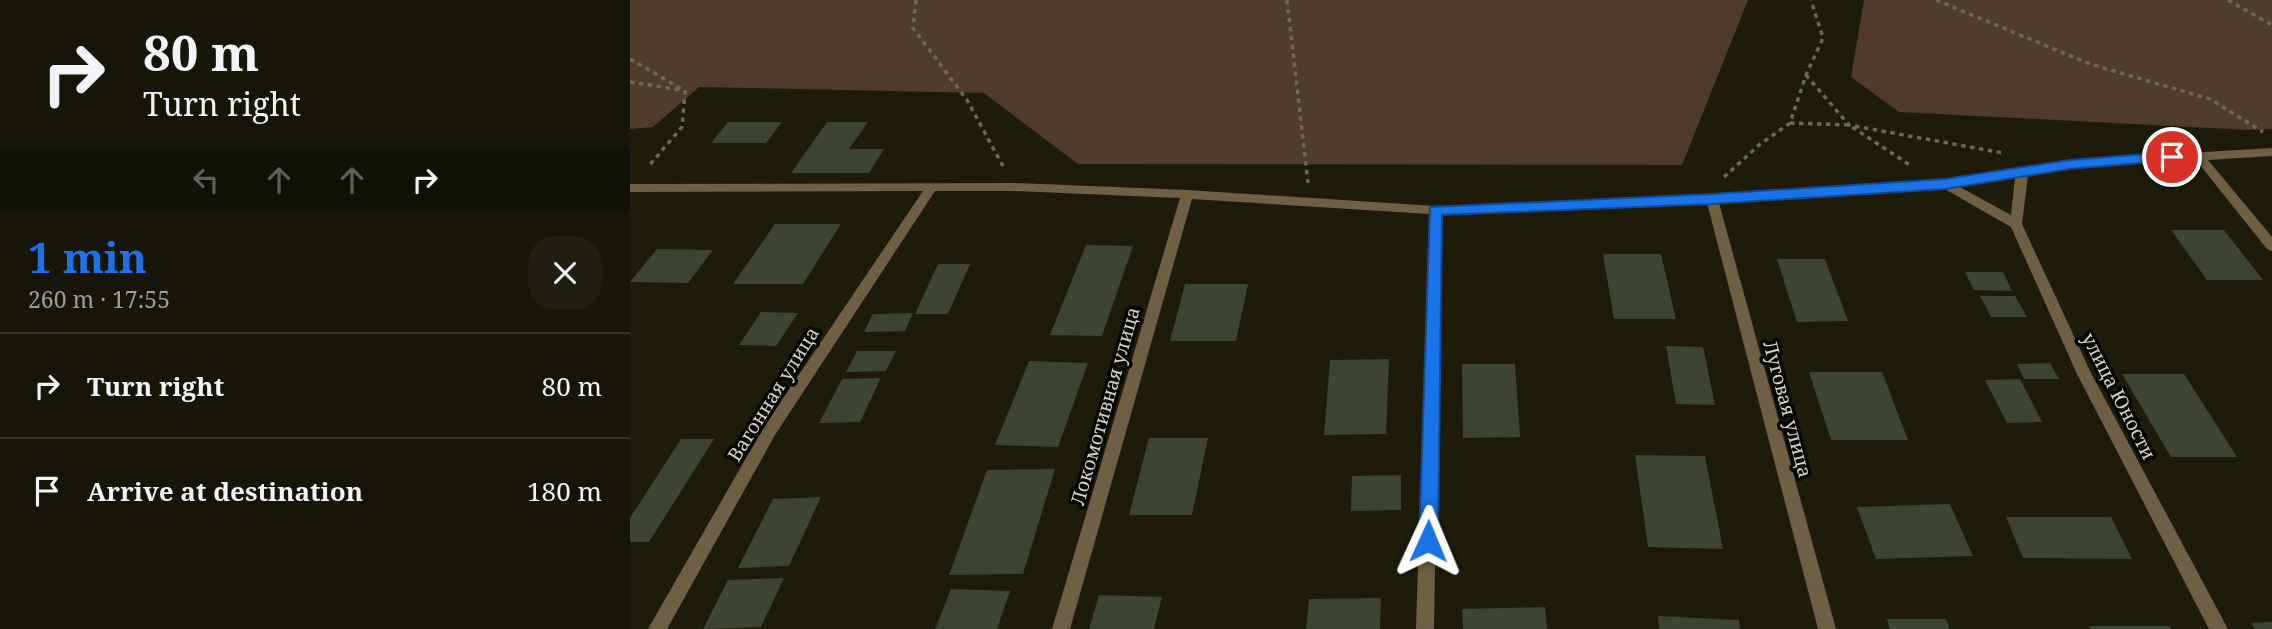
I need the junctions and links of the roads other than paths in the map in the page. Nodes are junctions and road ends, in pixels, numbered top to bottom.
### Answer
1 (2272, 152) edge
2 (2198, 155) junction
3 (2022, 170) junction
4 (1945, 184) junction
5 (631, 187) edge
6 (932, 187) junction
7 (1187, 194) junction
8 (1712, 199) junction
9 (1435, 210) junction
10 (2016, 224) junction
11 (2272, 246) edge
12 (657, 629) edge
13 (1060, 629) edge
14 (1425, 629) edge
15 (1828, 629) edge
16 (2219, 629) edge

1 - 2 street
2 - 3 street
2 - 11 street
3 - 4 street
3 - 10 street
4 - 8 street
4 - 10 street
5 - 6 street
6 - 7 street
6 - 12 street, Вагонная улица
7 - 9 street
7 - 13 street, Локомотивная улица
8 - 9 street
8 - 15 street, Луговая улица
9 - 14 street
10 - 16 street, улица Юности

